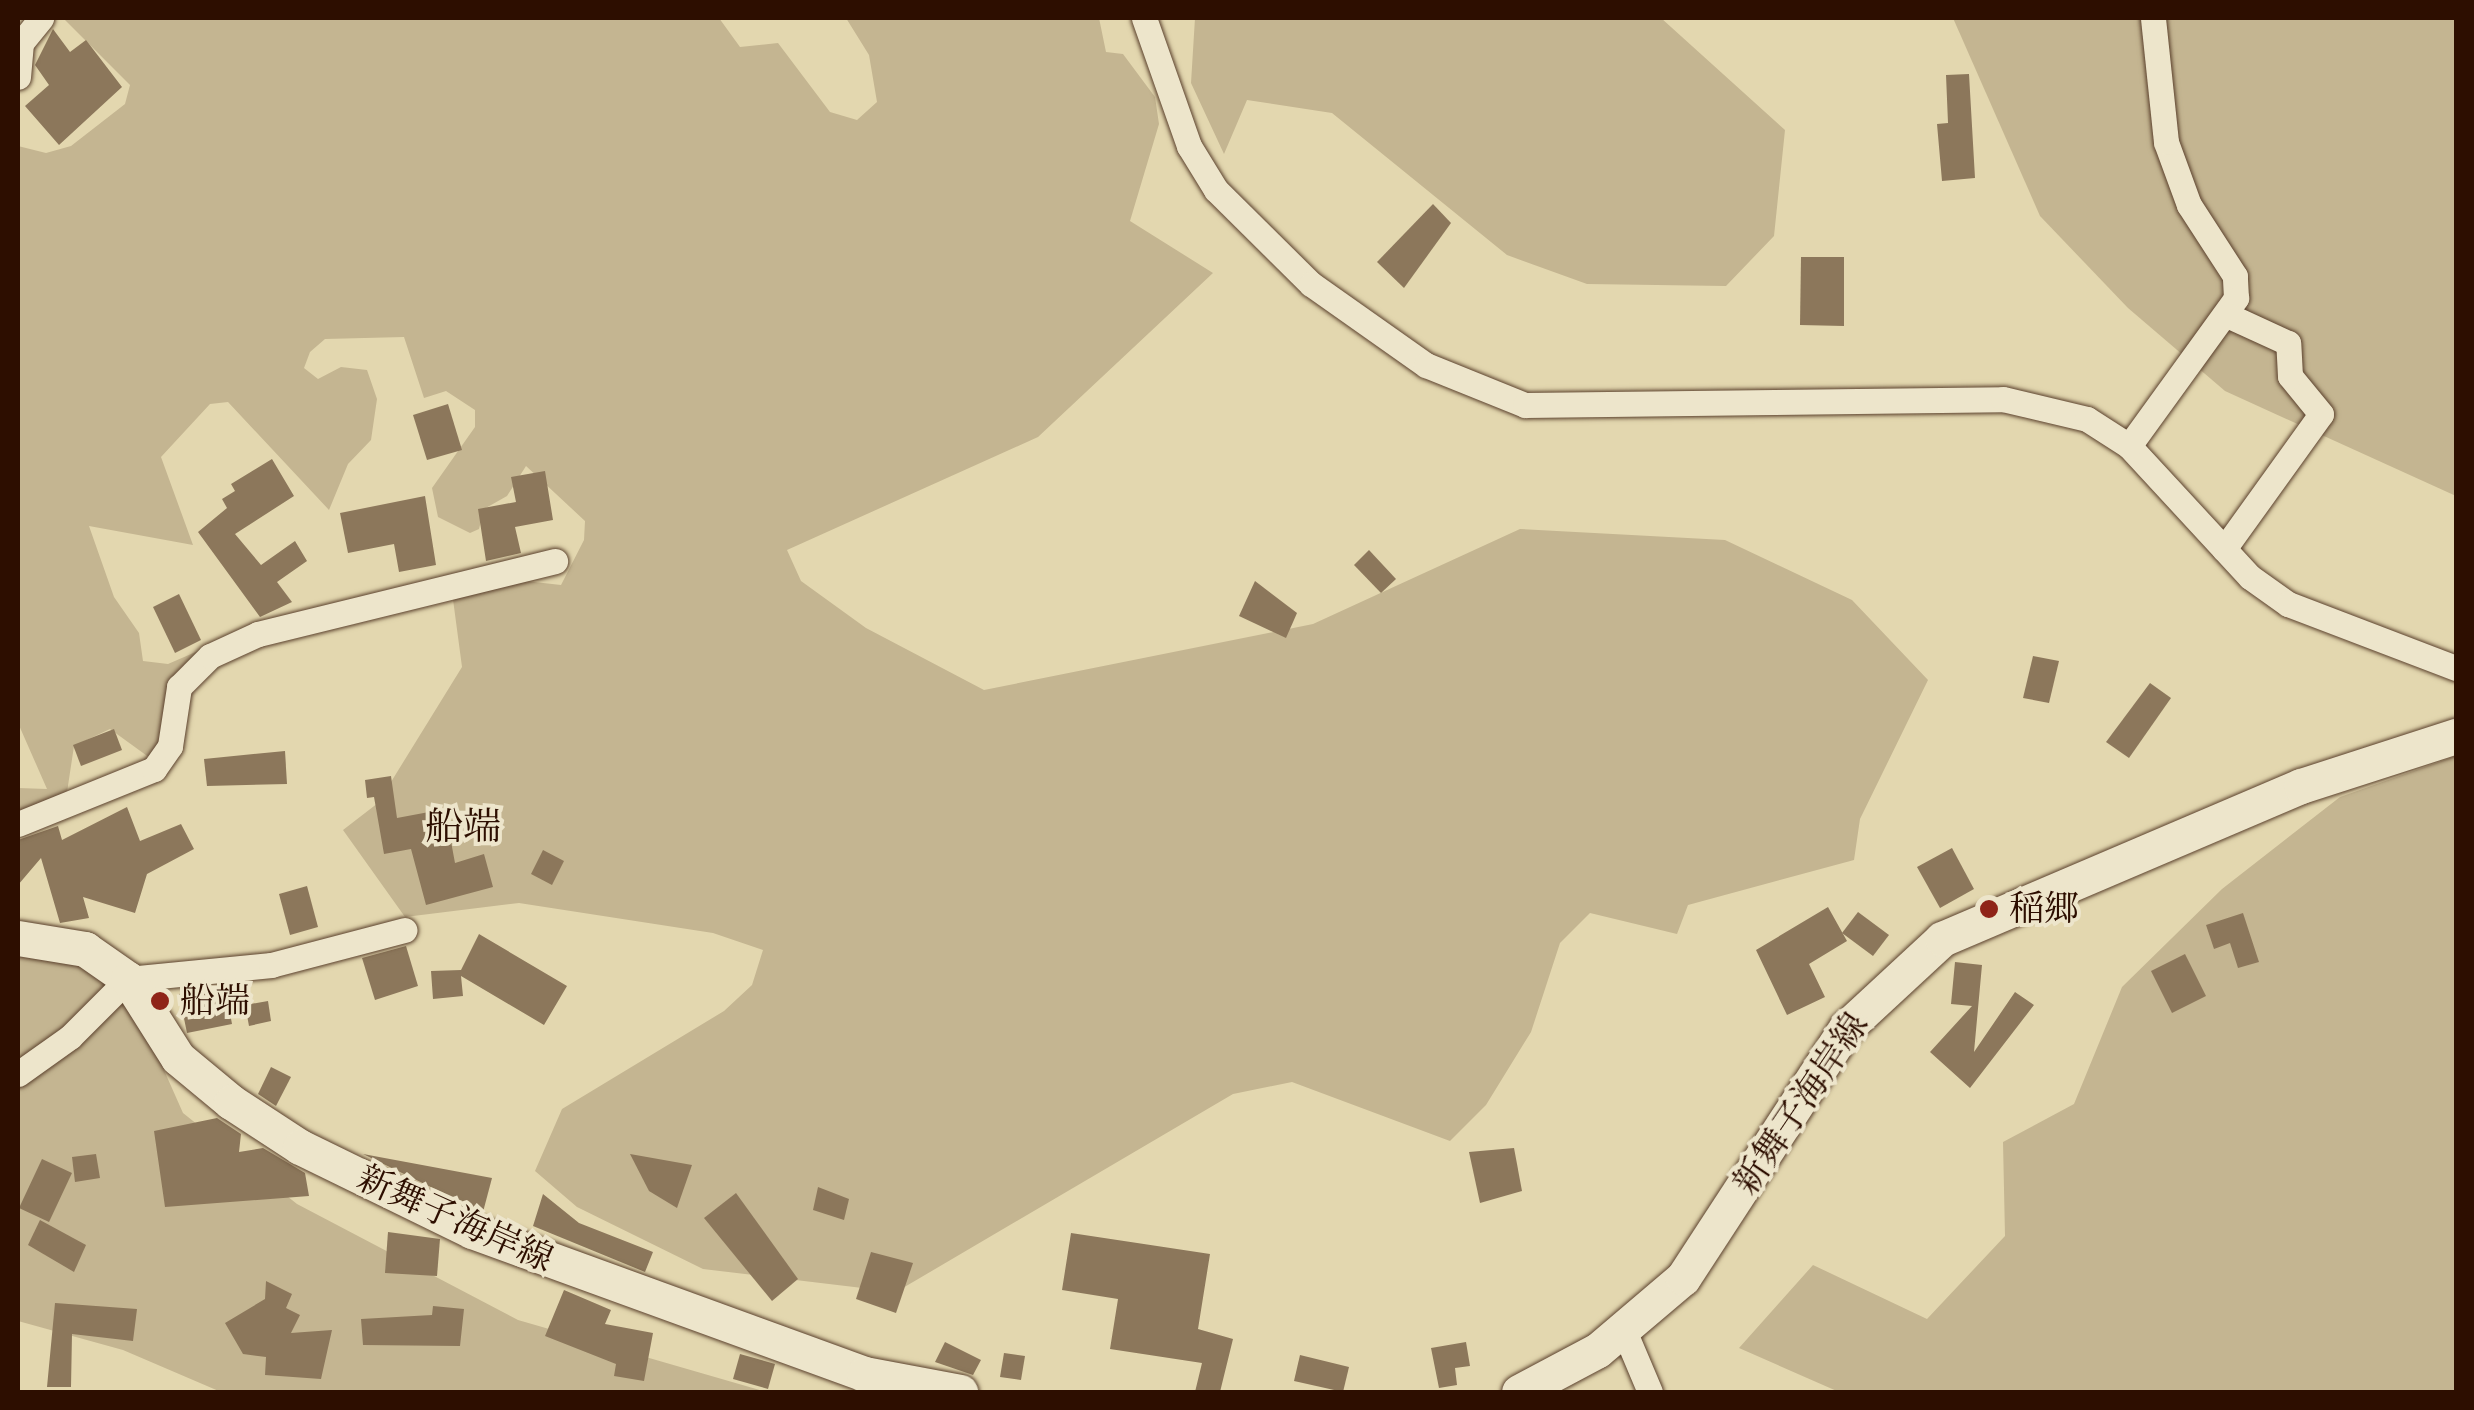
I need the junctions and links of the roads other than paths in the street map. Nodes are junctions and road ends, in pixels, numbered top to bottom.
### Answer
1 (41, 18) edge
2 (1144, 18) edge
3 (2153, 18) edge
4 (18, 77) edge
5 (2229, 316) junction
6 (2129, 446) junction
7 (2224, 549) junction
8 (555, 561) dead end
9 (2456, 668) edge
10 (2456, 736) edge
11 (18, 824) edge
12 (404, 930) dead end
13 (18, 938) edge
14 (128, 980) junction
15 (18, 1074) edge
16 (1623, 1328) junction
17 (960, 1392) edge
18 (1519, 1392) edge
19 (1650, 1392) edge

1 - 4 street
2 - 6 street
3 - 5 street
5 - 6 street
5 - 7 street
6 - 7 street
7 - 9 street
8 - 11 street
10 - 16 main road, 新舞子海岸線
12 - 14 street
13 - 14 main road, 新舞子海岸線
14 - 15 street
14 - 17 main road, 新舞子海岸線
16 - 18 main road, 新舞子海岸線
16 - 19 street

